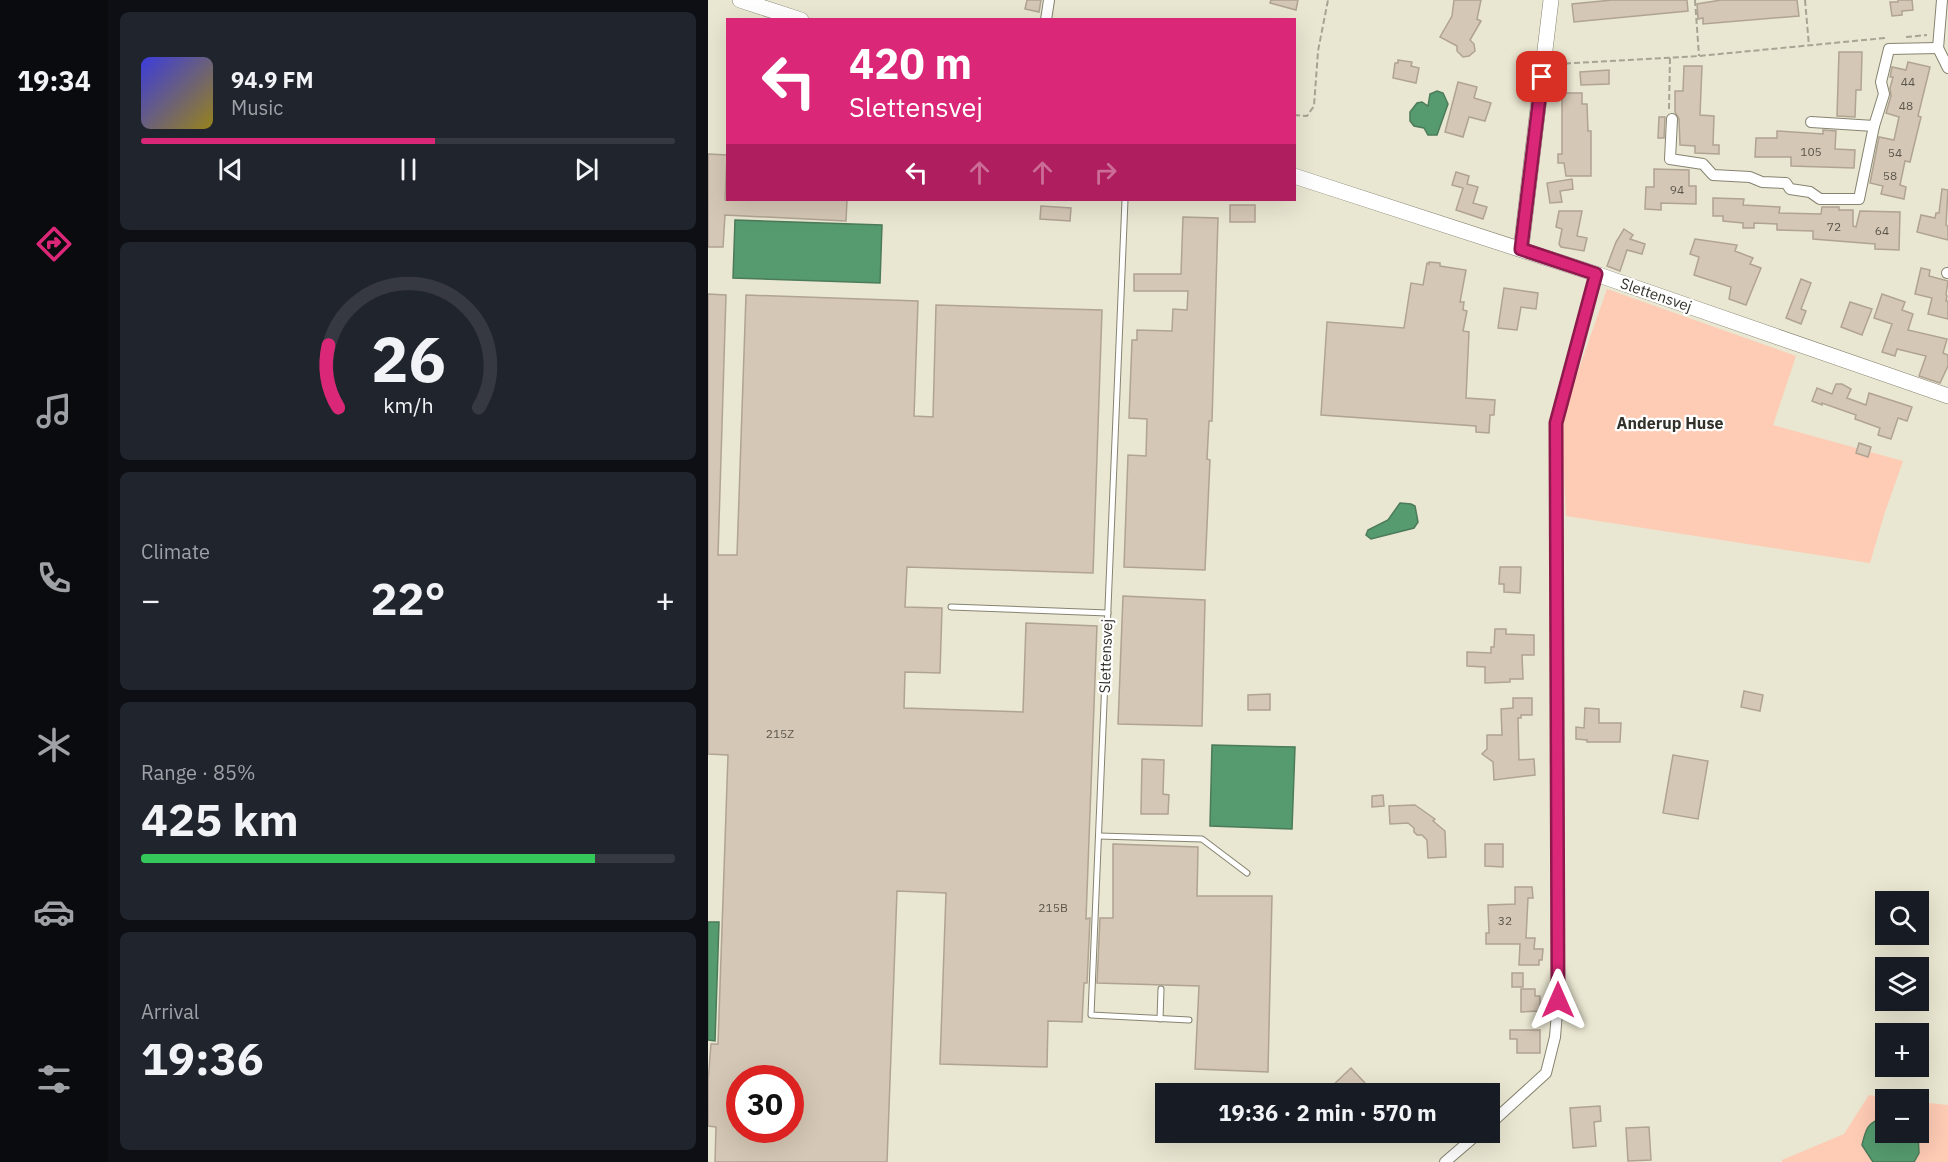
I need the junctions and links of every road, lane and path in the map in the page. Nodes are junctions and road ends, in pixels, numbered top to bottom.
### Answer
1 (740, 0) edge
2 (1049, 0) edge
3 (1328, 0) edge
4 (1551, 0) edge
5 (1695, 0) edge
6 (1805, 0) edge
7 (1942, 0) edge
8 (795, 18) edge
9 (1046, 18) edge
10 (1939, 34) junction
11 (1906, 37) dead end
12 (1885, 38) dead end
13 (1809, 46) junction
14 (1938, 48) junction
15 (1699, 56) junction
16 (1670, 58) junction
17 (1544, 65) junction
18 (1948, 68) edge
19 (1296, 115) edge
20 (1672, 119) joint
21 (1811, 123) dead end
22 (1874, 126) junction
23 (1296, 177) edge
24 (1125, 201) edge
25 (1521, 249) junction
26 (1596, 274) junction
27 (1948, 396) edge
28 (951, 607) dead end
29 (1108, 613) junction
30 (1098, 836) junction
31 (1247, 873) dead end
32 (1161, 989) dead end
33 (1160, 1019) junction
34 (1189, 1020) dead end
35 (1500, 1115) edge
36 (1467, 1143) edge
37 (1445, 1162) edge

1 - 8 street
2 - 9 street
3 - 19 path
4 - 17 street
5 - 15 path
6 - 13 path
7 - 10 street
10 - 11 path
10 - 14 street
12 - 13 path
13 - 15 path
14 - 18 street
14 - 22 street
15 - 16 path
16 - 17 path
16 - 20 path
17 - 25 street
20 - 22 street
21 - 22 street
23 - 25 street, Slettensvej
24 - 29 lane, Slettensvej
25 - 26 street, Slettensvej
26 - 27 street, Slettensvej
26 - 35 street
28 - 29 lane
29 - 30 lane, Slettensvej
30 - 31 lane
30 - 33 lane, Slettensvej
32 - 33 lane
33 - 34 lane, Slettensvej
36 - 37 street

